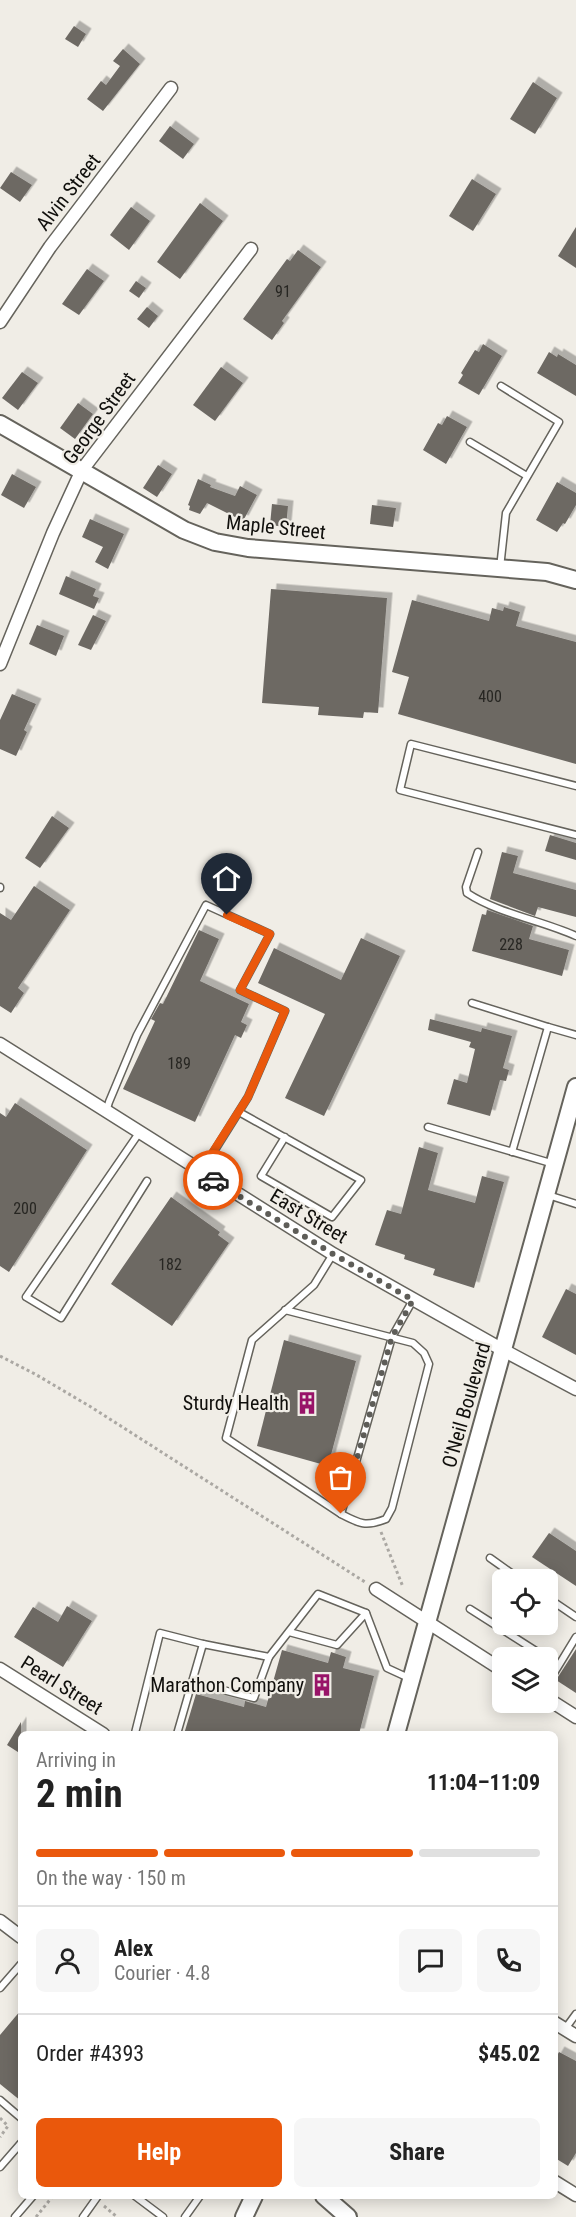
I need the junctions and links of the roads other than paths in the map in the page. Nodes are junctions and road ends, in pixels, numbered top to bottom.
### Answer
1 (171, 88) dead end
2 (251, 249) dead end
3 (0, 322) edge
4 (501, 386) dead end
5 (0, 424) edge
6 (470, 442) dead end
7 (82, 470) junction
8 (527, 476) junction
9 (500, 568) junction
10 (576, 580) edge
11 (0, 664) edge
12 (576, 786) edge
13 (576, 835) edge
14 (478, 852) dead end
15 (576, 936) edge
16 (472, 1004) dead end
17 (548, 1027) junction
18 (576, 1035) edge
19 (0, 1044) edge
20 (576, 1087) edge
21 (106, 1112) junction
22 (239, 1112) junction
23 (428, 1127) dead end
24 (139, 1133) junction
25 (285, 1137) junction
26 (513, 1152) junction
27 (554, 1164) junction
28 (200, 1172) junction
29 (147, 1181) dead end
30 (546, 1194) junction
31 (576, 1203) edge
32 (333, 1254) junction
33 (413, 1300) junction
34 (285, 1310) junction
35 (392, 1337) junction
36 (502, 1350) junction
37 (576, 1389) edge
38 (341, 1514) junction
39 (490, 1558) dead end
40 (506, 1569) edge
41 (376, 1589) road end
42 (558, 1605) edge
43 (470, 1609) dead end
44 (366, 1613) junction
45 (576, 1617) edge
46 (427, 1621) junction
47 (289, 1632) junction
48 (576, 1637) edge
49 (203, 1644) junction
50 (530, 1647) edge
51 (269, 1657) junction
52 (492, 1663) edge
53 (559, 1665) edge
54 (0, 1669) edge
55 (411, 1679) junction
56 (192, 1682) junction
57 (558, 1705) edge
58 (576, 1717) edge
59 (97, 1731) edge
60 (136, 1731) edge
61 (178, 1731) edge
62 (397, 1731) edge
63 (0, 1922) edge
64 (18, 1935) edge
65 (18, 1967) edge
66 (0, 1988) edge
67 (576, 2014) edge
68 (565, 2030) edge
69 (0, 2100) edge
70 (18, 2115) edge
71 (18, 2146) edge
72 (0, 2167) edge
73 (558, 2184) edge
74 (576, 2195) edge
75 (30, 2199) edge
76 (96, 2199) edge
77 (139, 2199) edge
78 (198, 2199) edge
79 (253, 2199) edge
80 (327, 2199) edge
81 (15, 2217) edge
82 (82, 2217) edge
83 (163, 2217) edge
84 (184, 2217) edge
85 (244, 2217) edge
86 (348, 2217) edge

1 - 3 street, Alvin Street
2 - 7 street, George Street
4 - 8 lane
5 - 7 main road, Maple Street
6 - 8 lane
7 - 9 main road, Maple Street
7 - 11 street, George Street
8 - 9 lane
9 - 10 main road, Maple Street
12 - 13 lane
14 - 15 lane
16 - 17 lane
17 - 18 lane
17 - 26 lane
19 - 21 street, East Street
20 - 27 main road, O'Neil Boulevard
21 - 22 lane
21 - 24 street, East Street
22 - 25 lane
22 - 28 lane
23 - 26 lane
24 - 28 street, East Street
24 - 29 lane
25 - 25 lane
26 - 27 lane
27 - 30 main road, O'Neil Boulevard
28 - 32 street, East Street
30 - 31 lane
30 - 36 main road, O'Neil Boulevard
32 - 33 street, East Street
32 - 34 lane
33 - 35 lane
33 - 36 street, East Street
34 - 35 lane
34 - 38 lane
35 - 38 lane
35 - 38 lane
36 - 37 street, East Street
36 - 46 main road, O'Neil Boulevard
39 - 40 lane
41 - 46 street
42 - 45 lane
43 - 50 lane
44 - 47 lane
44 - 47 lane
44 - 55 lane
46 - 52 street
46 - 55 main road, O'Neil Boulevard
47 - 51 lane
48 - 53 lane
49 - 51 lane
49 - 56 lane
49 - 60 lane
51 - 56 lane
54 - 59 street, Pearl Street
55 - 62 main road, O'Neil Boulevard
56 - 61 lane
57 - 58 street
63 - 64 street
65 - 66 lane
67 - 68 lane
69 - 70 lane
71 - 72 lane
73 - 74 street
75 - 81 lane
76 - 82 lane
77 - 83 lane
78 - 84 lane
79 - 85 main road
80 - 86 main road

